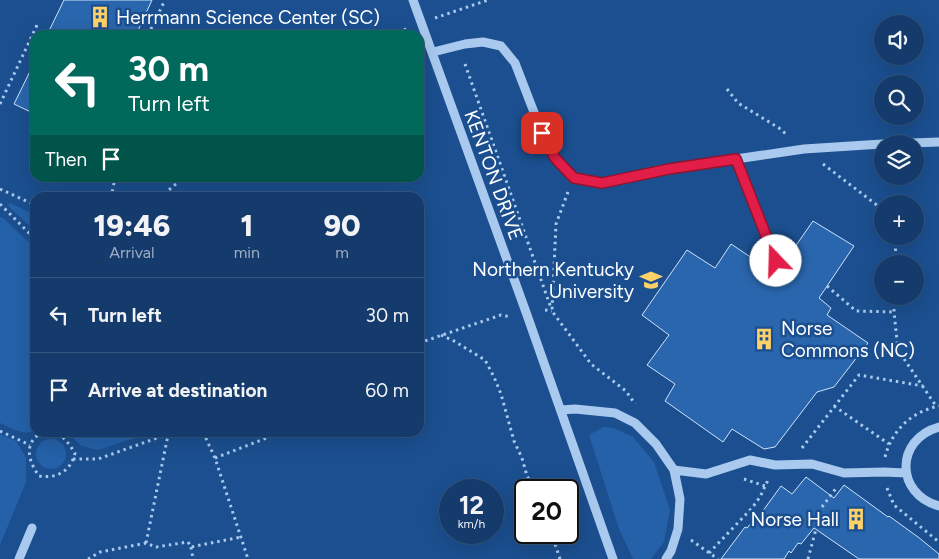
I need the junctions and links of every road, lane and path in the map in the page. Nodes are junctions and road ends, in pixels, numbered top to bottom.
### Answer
1 (165, 0) edge
2 (413, 0) edge
3 (488, 0) edge
4 (434, 18) dead end
5 (38, 23) dead end
6 (408, 28) dead end
7 (35, 30) edge
8 (150, 30) edge
9 (403, 30) edge
10 (424, 30) edge
11 (424, 30) edge
12 (30, 40) edge
13 (432, 52) junction
14 (465, 64) dead end
15 (0, 104) edge
16 (939, 142) edge
17 (924, 143) edge
18 (874, 145) edge
19 (736, 159) junction
20 (574, 178) junction
21 (178, 182) edge
22 (0, 189) edge
23 (166, 192) edge
24 (30, 203) edge
25 (0, 204) edge
26 (30, 234) edge
27 (776, 261) dead end
28 (827, 286) dead end
29 (894, 305) edge
30 (544, 310) dead end
31 (552, 311) junction
32 (894, 312) junction
33 (514, 317) dead end
34 (441, 335) junction
35 (424, 341) edge
36 (922, 386) junction
37 (636, 405) dead end
38 (834, 406) junction
39 (561, 410) junction
40 (939, 411) edge
41 (939, 428) edge
42 (0, 431) edge
43 (36, 437) edge
44 (62, 437) edge
45 (159, 437) edge
46 (168, 437) edge
47 (205, 437) edge
48 (269, 437) edge
49 (889, 444) dead end
50 (30, 445) junction
51 (215, 458) junction
52 (73, 459) junction
53 (775, 465) junction
54 (789, 465) junction
55 (674, 470) junction
56 (844, 473) junction
57 (906, 473) junction
58 (529, 479) edge
59 (894, 505) dead end
60 (939, 506) edge
61 (822, 508) dead end
62 (821, 520) dead end
63 (32, 528) dead end
64 (241, 536) junction
65 (939, 542) edge
66 (146, 543) junction
67 (555, 544) edge
68 (191, 547) junction
69 (709, 553) dead end
70 (19, 559) edge
71 (88, 559) edge
72 (193, 559) edge
73 (248, 559) edge
74 (560, 559) edge
75 (614, 559) edge
76 (666, 559) edge
77 (808, 559) edge

1 - 8 path
2 - 11 street, KENTON DRIVE
3 - 4 path
5 - 7 path
6 - 9 path
10 - 13 street, KENTON DRIVE
12 - 15 path
13 - 20 street
13 - 39 street, KENTON DRIVE
14 - 31 path
16 - 17 street
18 - 19 street
19 - 20 street
19 - 27 street
20 - 31 path
21 - 23 path
22 - 24 path
25 - 26 path
28 - 32 path
29 - 32 path
30 - 31 path
31 - 37 path
32 - 36 path
33 - 34 path
34 - 35 path
34 - 58 path
36 - 38 path
36 - 40 path
38 - 49 path
38 - 54 path
39 - 55 street
39 - 75 street, KENTON DRIVE
41 - 57 street
42 - 50 path
43 - 50 path
44 - 52 path
45 - 52 path
46 - 66 path
47 - 51 path
48 - 51 path
50 - 52 path
51 - 64 path
53 - 54 street
53 - 55 street
53 - 69 path
54 - 56 street
55 - 76 street
56 - 57 street
56 - 61 path
57 - 60 street
59 - 65 path
62 - 77 path
63 - 70 street
64 - 68 path
64 - 73 path
66 - 68 path
66 - 71 path
67 - 74 path
68 - 72 path

